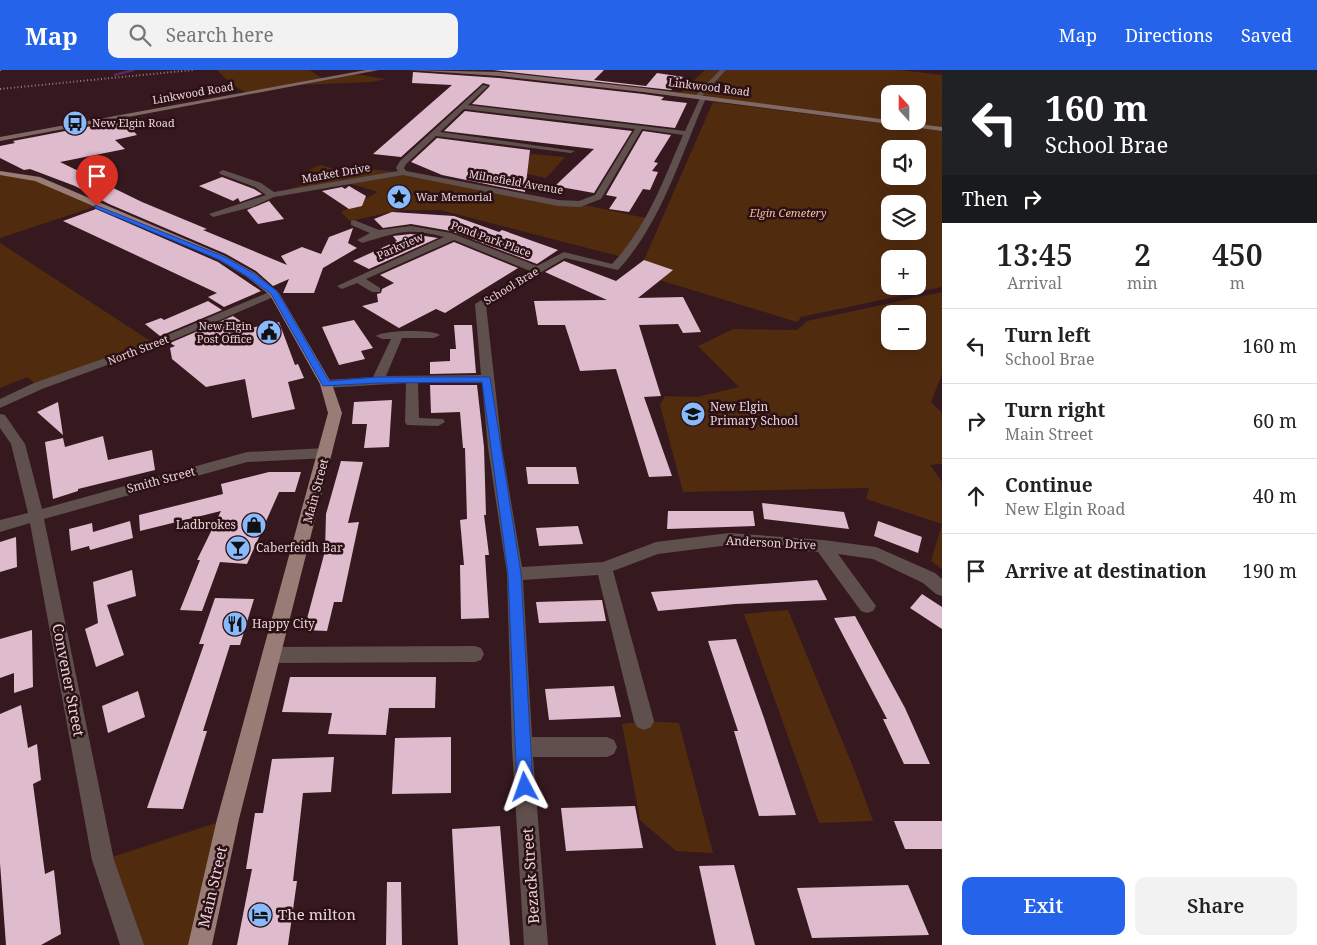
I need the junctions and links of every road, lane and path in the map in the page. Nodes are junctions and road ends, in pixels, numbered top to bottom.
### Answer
1 (375, 70) edge
2 (412, 70) edge
3 (722, 70) edge
4 (485, 86) dead end
5 (700, 97) junction
6 (464, 107) junction
7 (640, 127) junction
8 (942, 129) edge
9 (687, 133) junction
10 (435, 134) junction
11 (0, 140) edge
12 (571, 151) dead end
13 (223, 172) dead end
14 (0, 173) edge
15 (403, 173) junction
16 (272, 195) junction
17 (214, 214) dead end
18 (354, 223) dead end
19 (377, 234) junction
20 (452, 237) junction
21 (362, 240) dead end
22 (537, 270) junction
23 (358, 279) junction
24 (342, 286) dead end
25 (376, 290) dead end
26 (274, 293) junction
27 (434, 335) dead end
28 (382, 336) dead end
29 (398, 336) junction
30 (486, 379) junction
31 (378, 380) junction
32 (412, 380) junction
33 (326, 384) junction
34 (0, 404) edge
35 (0, 418) edge
36 (438, 422) dead end
37 (326, 453) junction
38 (36, 515) junction
39 (0, 526) edge
40 (823, 546) junction
41 (604, 568) junction
42 (515, 574) junction
43 (942, 589) edge
44 (867, 606) dead end
45 (475, 654) dead end
46 (273, 655) junction
47 (644, 721) dead end
48 (522, 747) junction
49 (607, 747) dead end
50 (132, 945) edge
51 (200, 945) edge
52 (536, 945) edge

1 - 11 street, Linkwood Road
2 - 5 street, Linkwood Road
3 - 5 street
4 - 6 street
5 - 8 street, Linkwood Road
5 - 9 street
6 - 7 street
6 - 10 street
7 - 9 street
7 - 15 street, Milnefield Avenue
9 - 22 street, School Brae
10 - 12 street
10 - 15 street
13 - 16 street
14 - 26 main road
15 - 16 street, Market Drive
16 - 17 street, Market Drive
18 - 19 street
19 - 20 street, Pond Park Place
19 - 21 street, Pond Park Place
20 - 22 street, Pond Park Place
20 - 23 street, Parkview
22 - 30 street, School Brae
23 - 24 street, Parkview
23 - 25 street
26 - 33 main road, Main Street
26 - 34 street, North Street
27 - 29 street
28 - 29 street
29 - 31 street
30 - 32 street
30 - 42 street, Bezack Street
31 - 32 street
31 - 33 street
32 - 36 street
33 - 37 main road, Main Street
35 - 38 street, Convener Street
37 - 38 street, Smith Street
37 - 46 main road, Main Street
38 - 39 street, Smith Street
38 - 50 street, Convener Street
40 - 41 street, Anderson Drive
40 - 43 street, Anderson Drive
40 - 44 street, Anderson Drive
41 - 42 street, Anderson Drive
41 - 47 street
42 - 48 street, Bezack Street
45 - 46 street
46 - 51 main road, Main Street
48 - 49 street
48 - 52 street, Bezack Street

